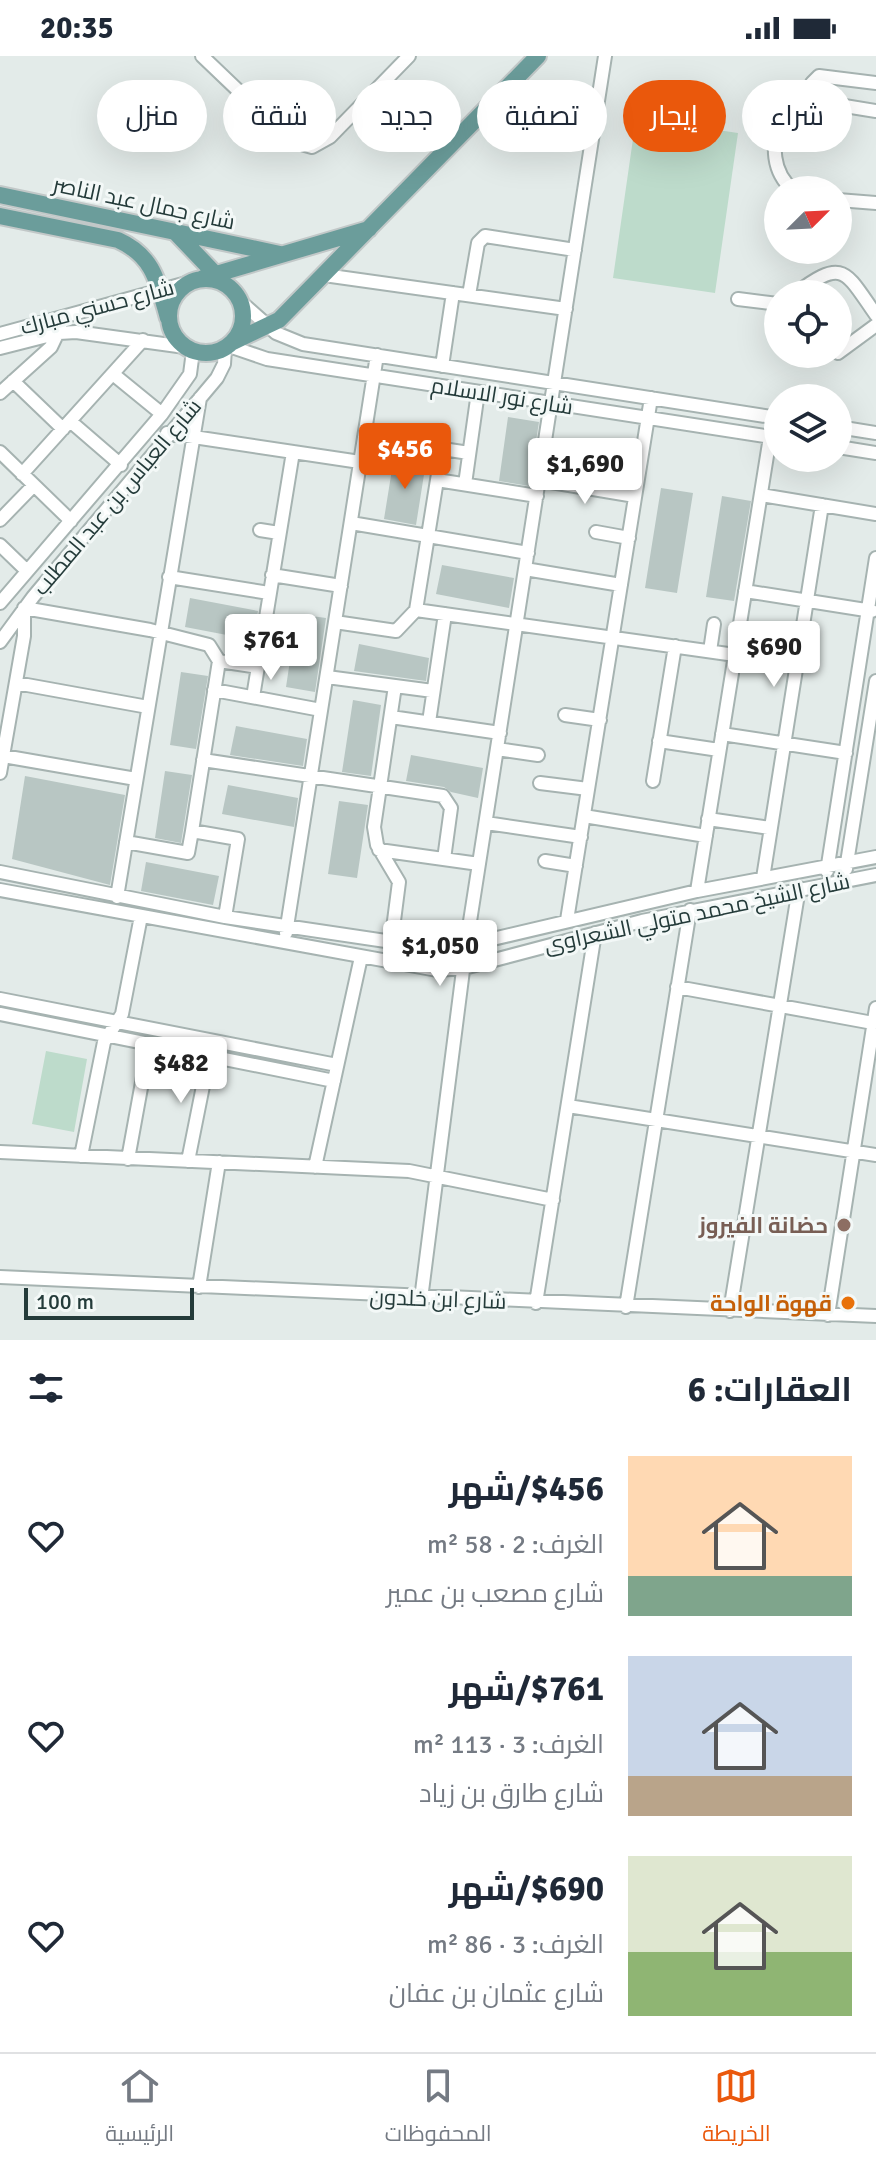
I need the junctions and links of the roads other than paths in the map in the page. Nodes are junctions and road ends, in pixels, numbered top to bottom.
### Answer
1 (202, 56) edge
2 (409, 56) edge
3 (538, 56) edge
4 (605, 56) edge
5 (847, 79) joint
6 (815, 80) edge
7 (876, 83) edge
8 (852, 107) edge
9 (876, 111) edge
10 (776, 152) edge
11 (781, 176) edge
12 (0, 195) edge
13 (852, 201) edge
14 (876, 203) edge
15 (0, 216) edge
16 (370, 228) junction
17 (176, 233) junction
18 (575, 250) junction
19 (280, 254) junction
20 (324, 275) junction
21 (208, 279) junction
22 (815, 280) edge
23 (850, 280) edge
24 (852, 283) edge
25 (160, 290) junction
26 (453, 293) junction
27 (469, 295) junction
28 (738, 299) dead end
29 (241, 302) junction
30 (764, 302) edge
31 (566, 309) junction
32 (876, 315) edge
33 (63, 317) junction
34 (876, 325) edge
35 (170, 326) junction
36 (269, 327) junction
37 (59, 333) junction
38 (0, 334) edge
39 (143, 340) junction
40 (852, 343) edge
41 (229, 346) junction
42 (0, 348) edge
43 (189, 349) junction
44 (377, 355) junction
45 (442, 366) junction
46 (222, 369) junction
47 (113, 374) junction
48 (374, 376) junction
49 (233, 380) dead end
50 (13, 381) junction
51 (554, 383) junction
52 (478, 392) junction
53 (0, 393) edge
54 (200, 398) junction
55 (651, 398) junction
56 (551, 403) junction
57 (162, 414) junction
58 (764, 416) edge
59 (648, 418) junction
60 (67, 425) junction
61 (153, 425) junction
62 (852, 429) edge
63 (876, 433) edge
64 (169, 434) junction
65 (192, 436) junction
66 (764, 436) edge
67 (364, 437) junction
68 (442, 449) junction
69 (852, 449) edge
70 (293, 452) junction
71 (469, 453) junction
72 (876, 453) edge
73 (2, 457) edge
74 (360, 462) junction
75 (121, 465) junction
76 (766, 472) edge
77 (22, 474) junction
78 (437, 480) junction
79 (539, 480) junction
80 (465, 484) junction
81 (34, 485) junction
82 (761, 495) junction
83 (537, 496) junction
84 (635, 496) junction
85 (822, 505) junction
86 (876, 514) edge
87 (0, 520) edge
88 (71, 521) junction
89 (351, 523) junction
90 (260, 530) dead end
91 (596, 532) dead end
92 (279, 533) junction
93 (428, 536) junction
94 (629, 538) junction
95 (0, 545) edge
96 (528, 553) junction
97 (876, 558) edge
98 (525, 569) junction
99 (27, 571) junction
100 (272, 575) junction
101 (169, 577) junction
102 (621, 585) junction
103 (341, 586) junction
104 (745, 591) junction
105 (269, 593) junction
106 (807, 601) junction
107 (0, 603) edge
108 (24, 608) junction
109 (416, 610) junction
110 (872, 611) edge
111 (445, 614) junction
112 (335, 622) junction
113 (517, 624) junction
114 (714, 624) dead end
115 (160, 635) junction
116 (613, 638) junction
117 (0, 642) edge
118 (675, 646) junction
119 (710, 651) junction
120 (735, 652) junction
121 (797, 659) junction
122 (219, 661) junction
123 (258, 667) junction
124 (327, 677) junction
125 (876, 681) edge
126 (16, 683) junction
127 (395, 686) junction
128 (214, 690) junction
129 (433, 691) junction
130 (253, 697) junction
131 (148, 707) junction
132 (321, 710) junction
133 (565, 715) dead end
134 (391, 717) junction
135 (600, 720) junction
136 (429, 722) junction
137 (500, 733) junction
138 (722, 734) junction
139 (659, 741) junction
140 (784, 744) junction
141 (497, 749) junction
142 (719, 750) junction
143 (846, 753) junction
144 (538, 755) dead end
145 (3, 756) junction
146 (203, 760) junction
147 (0, 773) edge
148 (311, 776) junction
149 (136, 779) junction
150 (653, 781) dead end
151 (540, 783) dead end
152 (380, 787) junction
153 (588, 789) junction
154 (584, 816) junction
155 (708, 819) junction
156 (486, 823) junction
157 (770, 828) junction
158 (192, 831) junction
159 (706, 836) junction
160 (581, 837) junction
161 (126, 842) junction
162 (379, 850) junction
163 (876, 857) edge
164 (444, 859) junction
165 (545, 861) dead end
166 (847, 863) junction
167 (479, 864) junction
168 (576, 866) junction
169 (828, 866) junction
170 (0, 872) edge
171 (876, 875) edge
172 (763, 878) junction
173 (845, 881) junction
174 (825, 884) junction
175 (799, 888) junction
176 (0, 890) edge
177 (697, 891) junction
178 (117, 897) junction
179 (690, 910) junction
180 (141, 916) junction
181 (225, 917) junction
182 (567, 920) junction
183 (287, 928) junction
184 (595, 933) junction
185 (285, 943) junction
186 (391, 944) junction
187 (466, 947) junction
188 (361, 957) junction
189 (464, 968) junction
190 (677, 987) junction
191 (0, 999) edge
192 (780, 1006) junction
193 (0, 1014) edge
194 (875, 1016) edge
195 (117, 1022) junction
196 (107, 1036) junction
197 (149, 1044) junction
198 (209, 1056) junction
199 (337, 1065) junction
200 (334, 1081) junction
201 (861, 1101) junction
202 (876, 1103) edge
203 (568, 1106) junction
204 (656, 1120) junction
205 (758, 1137) junction
206 (0, 1152) edge
207 (853, 1152) junction
208 (876, 1155) edge
209 (81, 1156) junction
210 (128, 1159) junction
211 (188, 1161) junction
212 (219, 1162) junction
213 (315, 1167) junction
214 (437, 1177) junction
215 (553, 1200) junction
216 (0, 1277) edge
217 (199, 1287) junction
218 (421, 1299) junction
219 (536, 1303) junction
220 (626, 1307) junction
221 (730, 1311) junction
222 (828, 1315) junction
223 (876, 1316) edge

1 - 2 street
3 - 16 main road
4 - 18 street
5 - 6 street
5 - 7 street
8 - 9 street
10 - 11 street
12 - 17 main road, شارع جمال عبد الناصر
13 - 14 street
15 - 25 main road, شارع جمال عبد الناصر
16 - 19 main road
16 - 20 main road
17 - 19 main road, شارع جمال عبد الناصر
17 - 21 main road
18 - 27 street
18 - 31 street
19 - 21 main road
20 - 26 street
20 - 36 main road
21 - 25 street, شارع حسني مبارك
21 - 29 main road
21 - 35 main road
22 - 23 street
24 - 32 street
25 - 33 street, شارع حسني مبارك
25 - 35 main road, شارع جمال عبد الناصر
26 - 27 street
26 - 45 street
27 - 31 street
28 - 30 street
29 - 36 street, شارع نور الاسلام
29 - 41 main road
31 - 51 street
33 - 37 street
33 - 38 street, شارع حسني مبارك
34 - 40 street
35 - 43 main road
36 - 41 main road
36 - 44 street, شارع نور الاسلام
37 - 39 street, شارع حسني مبارك
37 - 42 street, شارع حسني مبارك
37 - 50 street
39 - 43 street, شارع حسني مبارك
39 - 47 street
41 - 43 main road
41 - 46 street, شارع العباس بن عبد المطلب
41 - 48 street, شارع نور الاسلام
43 - 57 street, شارع العباس بن عبد المطلب
44 - 45 street, شارع نور الاسلام
44 - 48 street
45 - 51 street, شارع نور الاسلام
46 - 49 street
46 - 54 street, شارع العباس بن عبد المطلب
47 - 57 street
47 - 60 street
48 - 52 street, شارع نور الاسلام
48 - 67 street
50 - 53 street
50 - 60 street
51 - 55 street, شارع نور الاسلام
51 - 56 street
52 - 56 street, شارع نور الاسلام
52 - 71 street
54 - 64 street, شارع العباس بن عبد المطلب
54 - 65 street
55 - 58 street, شارع نور الاسلام
55 - 59 street
56 - 59 street, شارع نور الاسلام
56 - 79 street
57 - 61 street, شارع العباس بن عبد المطلب
59 - 66 street, شارع نور الاسلام
59 - 84 street
60 - 75 street
60 - 77 street
61 - 64 street
61 - 75 street, شارع العباس بن عبد المطلب
62 - 63 street
64 - 65 street
64 - 108 street, شارع العباس بن عبد المطلب
65 - 70 street
65 - 101 street
67 - 68 street
67 - 74 street
68 - 71 street
68 - 78 street
69 - 72 street
70 - 74 street
70 - 92 street
71 - 80 street
73 - 77 street
74 - 89 street
75 - 88 street, شارع العباس بن عبد المطلب
76 - 82 street
77 - 81 street
78 - 80 street
78 - 93 street
79 - 83 street
79 - 84 street
80 - 83 street
81 - 87 street
81 - 88 street
82 - 85 street
82 - 104 street
83 - 96 street
84 - 94 street
85 - 86 street
85 - 106 street
88 - 99 street, شارع العباس بن عبد المطلب
89 - 93 street
89 - 103 street
90 - 92 street
91 - 94 street
92 - 100 street
93 - 96 street
93 - 109 street
94 - 102 street
95 - 99 street
96 - 98 street
97 - 110 street
98 - 102 street
98 - 113 street
99 - 107 street, شارع العباس بن عبد المطلب
100 - 103 street
100 - 105 street
101 - 105 street
101 - 115 street
102 - 116 street
103 - 112 street
104 - 106 street
104 - 120 street
105 - 123 street
106 - 110 street
106 - 121 street
108 - 115 street
108 - 117 street, شارع العباس بن عبد المطلب
108 - 126 street
109 - 111 street
109 - 112 street
110 - 143 street
111 - 113 street
111 - 129 street
112 - 124 street
113 - 116 street
113 - 137 street
114 - 119 street
115 - 122 street
115 - 131 street
116 - 118 street
116 - 135 street
118 - 119 street
118 - 139 street
119 - 120 street
120 - 121 street
120 - 138 street
121 - 140 street
122 - 123 street
122 - 128 street
123 - 130 street
124 - 127 street
124 - 132 street
125 - 166 street
126 - 131 street
126 - 145 street
127 - 129 street
127 - 134 street
128 - 130 street
128 - 146 street
129 - 136 street
130 - 132 street
131 - 149 street
132 - 148 street
133 - 135 street
134 - 136 street
134 - 152 street
135 - 153 street
136 - 137 street
137 - 141 street
138 - 140 street
138 - 142 street
139 - 142 street
139 - 150 street
140 - 143 street
140 - 157 street
141 - 144 street
141 - 156 street
142 - 155 street
143 - 169 street
145 - 147 street
145 - 149 street
146 - 148 street
146 - 158 street
148 - 152 street
148 - 183 street
149 - 161 street
151 - 153 street
152 - 162 street
152 - 164 street
153 - 154 street
154 - 159 street
154 - 160 street
155 - 157 street
155 - 159 street
156 - 160 street
156 - 167 street
157 - 172 street
158 - 161 street
158 - 181 street
159 - 177 street
160 - 168 street
161 - 178 street
162 - 164 street
162 - 186 street
163 - 166 street, شارع الشيخ محمد متولي الشعراوى
164 - 167 street
165 - 168 street
166 - 169 street, شارع الشيخ محمد متولي الشعراوى
166 - 173 street
167 - 187 street
168 - 182 street
169 - 172 street, شارع الشيخ محمد متولي الشعراوى
169 - 174 street
170 - 178 street, شارع الشيخ محمد متولي الشعراوى
171 - 173 street, شارع الشيخ محمد متولي الشعراوى
172 - 177 street, شارع الشيخ محمد متولي الشعراوى
173 - 174 street, شارع الشيخ محمد متولي الشعراوى
174 - 175 street, شارع الشيخ محمد متولي الشعراوى
175 - 179 street, شارع الشيخ محمد متولي الشعراوى
175 - 192 street
176 - 180 street, شارع الشيخ محمد متولي الشعراوى
177 - 182 street, شارع الشيخ محمد متولي الشعراوى
178 - 181 street, شارع الشيخ محمد متولي الشعراوى
179 - 184 street, شارع الشيخ محمد متولي الشعراوى
179 - 190 street
180 - 185 street, شارع الشيخ محمد متولي الشعراوى
180 - 195 street
181 - 183 street, شارع الشيخ محمد متولي الشعراوى
182 - 187 street, شارع الشيخ محمد متولي الشعراوى
183 - 185 street
183 - 186 street, شارع الشيخ محمد متولي الشعراوى
184 - 189 street, شارع الشيخ محمد متولي الشعراوى
184 - 203 street
185 - 188 street, شارع الشيخ محمد متولي الشعراوى
186 - 187 street, شارع الشيخ محمد متولي الشعراوى
187 - 189 street
188 - 189 street, شارع الشيخ محمد متولي الشعراوى
188 - 199 street
189 - 214 street
190 - 192 street
190 - 204 street
191 - 195 street
192 - 194 street
192 - 205 street
193 - 196 street
194 - 201 street
195 - 196 street
195 - 199 street
196 - 197 street
196 - 209 street
197 - 198 street
197 - 210 street
198 - 200 street
198 - 211 street
199 - 200 street
200 - 213 street
201 - 202 street
201 - 207 street
203 - 204 street
203 - 215 street
204 - 205 street
204 - 220 street
205 - 207 street
205 - 221 street
206 - 209 street
207 - 208 street
207 - 222 street
209 - 210 street
210 - 211 street
211 - 212 street
212 - 213 street
212 - 217 street
213 - 214 street
214 - 215 street
214 - 218 street
215 - 219 street
216 - 217 street, شارع ابن خلدون
217 - 218 street, شارع ابن خلدون
218 - 219 street, شارع ابن خلدون
219 - 220 street, شارع ابن خلدون
220 - 221 street, شارع ابن خلدون
221 - 222 street, شارع ابن خلدون
222 - 223 street, شارع ابن خلدون

